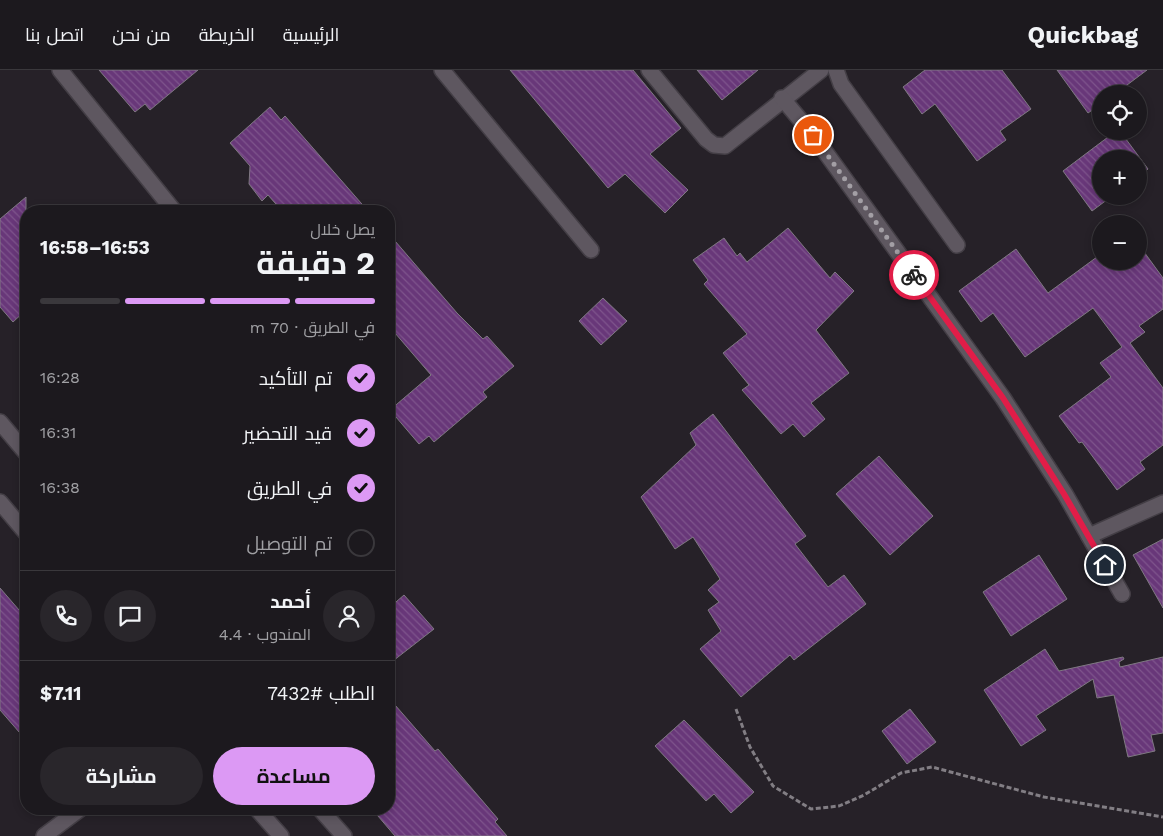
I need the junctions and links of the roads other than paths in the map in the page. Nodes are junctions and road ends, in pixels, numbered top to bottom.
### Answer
1 (60, 70) edge
2 (442, 70) edge
3 (649, 70) edge
4 (821, 70) edge
5 (836, 70) edge
6 (782, 98) junction
7 (169, 205) edge
8 (957, 245) dead end
9 (591, 250) dead end
10 (0, 422) edge
11 (20, 446) edge
12 (0, 502) edge
13 (1163, 503) edge
14 (20, 526) edge
15 (1089, 536) junction
16 (1122, 594) dead end
17 (72, 815) edge
18 (262, 815) edge
19 (325, 815) edge
20 (44, 836) edge
21 (281, 836) edge
22 (344, 836) edge

1 - 7 street
2 - 9 street
3 - 6 street
4 - 6 street
5 - 8 street
6 - 15 street
10 - 11 street
12 - 14 street
13 - 15 street
15 - 16 street
17 - 20 street
18 - 21 street
19 - 22 street

